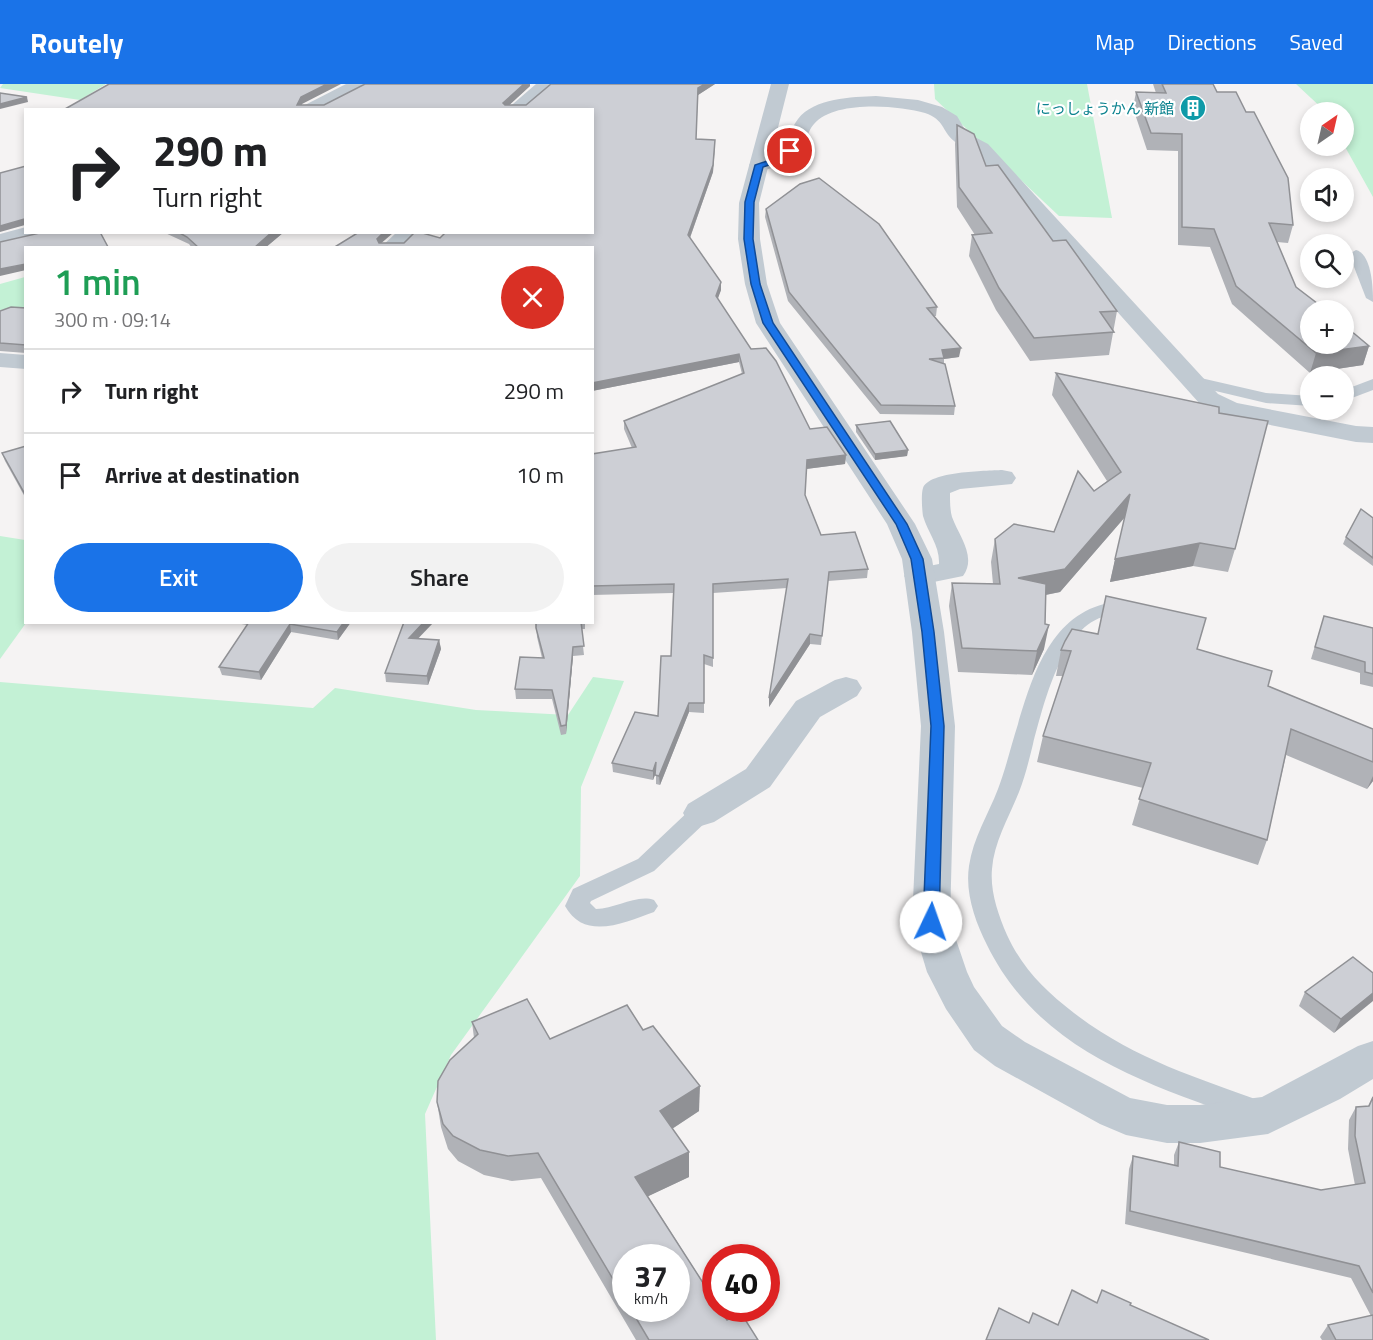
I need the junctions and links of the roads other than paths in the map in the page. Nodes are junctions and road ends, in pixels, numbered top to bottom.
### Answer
1 (360, 84) edge
2 (548, 84) edge
3 (780, 84) edge
4 (313, 108) edge
5 (517, 108) edge
6 (759, 165) junction
7 (25, 234) edge
8 (408, 234) edge
9 (0, 240) edge
10 (394, 246) edge
11 (1356, 254) dead end
12 (1373, 298) edge
13 (0, 360) edge
14 (24, 362) edge
15 (1192, 381) junction
16 (1373, 384) edge
17 (1354, 392) edge
18 (1300, 400) edge
19 (1373, 435) edge
20 (1002, 478) dead end
21 (919, 576) junction
22 (1150, 615) edge
23 (846, 688) dead end
24 (701, 813) joint
25 (646, 906) dead end
26 (1373, 1058) edge
27 (1268, 1115) junction

1 - 4 street
2 - 5 street
3 - 6 street
6 - 15 street
6 - 21 street
7 - 9 street
8 - 10 street
11 - 12 lane
13 - 14 street
15 - 18 lane
15 - 19 street
16 - 17 lane
20 - 21 street
21 - 27 street
22 - 27 lane
23 - 24 street
24 - 25 lane
26 - 27 street

